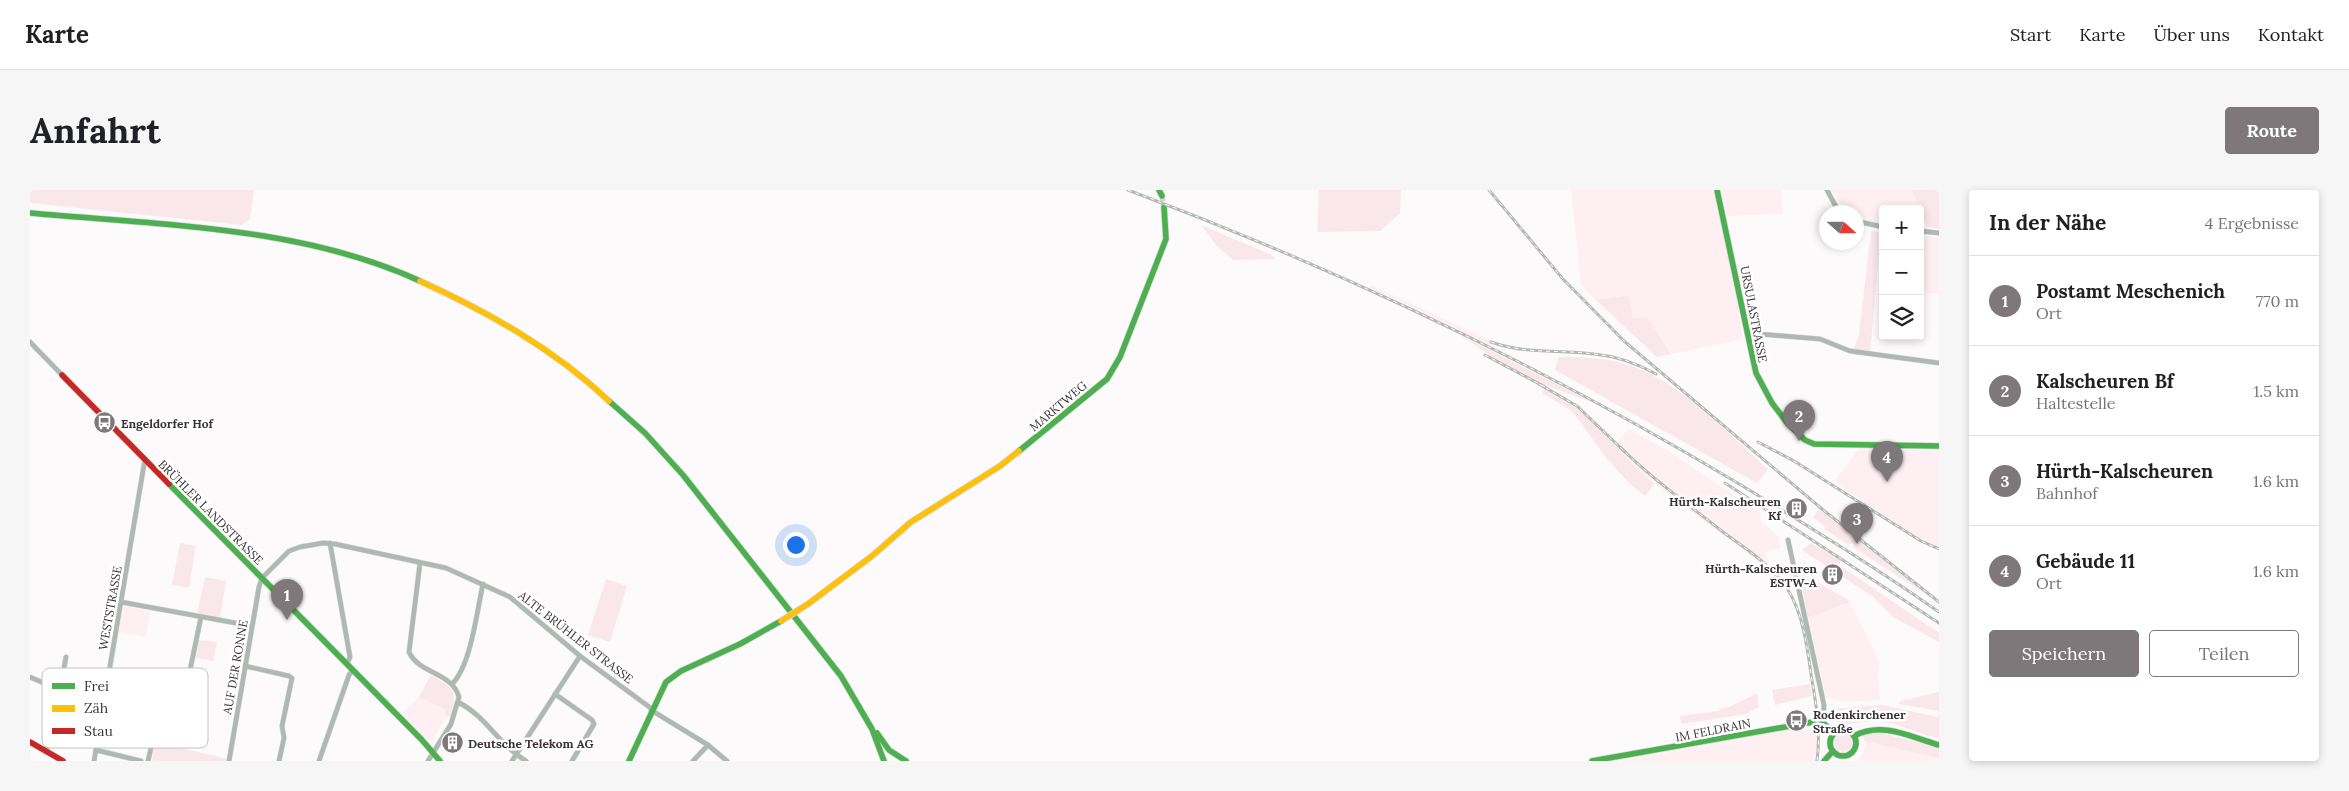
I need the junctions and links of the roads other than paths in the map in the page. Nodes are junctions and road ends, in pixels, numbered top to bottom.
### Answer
1 (1718, 190) edge
2 (1827, 190) edge
3 (1835, 205) edge
4 (1164, 206) tunnel mouth
5 (30, 213) edge
6 (1864, 223) edge
7 (1879, 226) edge
8 (1924, 231) edge
9 (1939, 233) edge
10 (1747, 333) junction
11 (30, 342) edge
12 (1939, 363) edge
13 (62, 375) joint
14 (1939, 446) edge
15 (145, 458) junction
16 (1788, 540) dead end
17 (330, 543) junction
18 (420, 563) junction
19 (262, 578) junction
20 (483, 584) junction
21 (121, 602) junction
22 (201, 618) junction
23 (252, 626) junction
24 (580, 656) junction
25 (66, 657) dead end
26 (347, 664) junction
27 (245, 666) junction
28 (64, 668) edge
29 (110, 668) edge
30 (191, 668) edge
31 (353, 670) junction
32 (30, 677) edge
33 (42, 682) edge
34 (452, 684) junction
35 (554, 694) junction
36 (458, 702) junction
37 (652, 710) junction
38 (866, 720) junction
39 (1823, 723) junction
40 (1835, 733) junction
41 (1854, 736) junction
42 (30, 742) edge
43 (708, 745) junction
44 (1939, 745) edge
45 (151, 748) edge
46 (46, 750) joint
47 (96, 750) joint
48 (1834, 751) junction
49 (434, 753) junction
50 (516, 755) junction
51 (1848, 758) edge
52 (64, 761) edge
53 (94, 761) edge
54 (141, 761) edge
55 (148, 761) edge
56 (229, 761) edge
57 (279, 761) edge
58 (320, 761) edge
59 (428, 761) edge
60 (440, 761) edge
61 (512, 761) edge
62 (526, 761) edge
63 (572, 761) edge
64 (629, 761) edge
65 (694, 761) edge
66 (727, 761) edge
67 (884, 761) edge
68 (906, 761) edge
69 (1592, 761) edge
70 (1824, 761) edge

1 - 10 main road, URSULASTRASSE
2 - 3 street
4 - 37 main road, MARKTWEG, bridge
5 - 38 main road
6 - 7 street
8 - 9 street
10 - 12 street
10 - 14 main road, URSULASTRASSE
11 - 13 street, BRÜHLER LANDSTRASSE
13 - 15 main road, BRÜHLER LANDSTRASSE
15 - 19 main road, BRÜHLER LANDSTRASSE
15 - 21 street, WESTSTRASSE
16 - 39 street
17 - 18 street, ALTE BRÜHLER STRASSE
17 - 19 street, ALTE BRÜHLER STRASSE
17 - 26 street
18 - 20 street, ALTE BRÜHLER STRASSE
18 - 34 street
19 - 23 street, AUF DER RONNE
19 - 26 main road, BRÜHLER LANDSTRASSE
20 - 24 street, ALTE BRÜHLER STRASSE
20 - 34 street
21 - 22 street
21 - 29 street, WESTSTRASSE
22 - 23 street
22 - 30 street
23 - 27 street, AUF DER RONNE
24 - 35 street
24 - 37 street, ALTE BRÜHLER STRASSE
25 - 28 street
26 - 31 main road, BRÜHLER LANDSTRASSE
27 - 56 street, AUF DER RONNE
27 - 57 street
31 - 49 main road, BRÜHLER LANDSTRASSE
31 - 58 street
32 - 33 street
34 - 36 street
35 - 50 street
35 - 63 street
36 - 49 street
36 - 50 street
37 - 43 street, ALTE BRÜHLER STRASSE
37 - 64 main road, MARKTWEG
38 - 67 main road
38 - 68 main road
39 - 40 main road
39 - 69 main road, IM FELDRAIN
40 - 41 main road
40 - 48 main road
41 - 44 main road
41 - 51 main road
42 - 46 main road
43 - 65 street
43 - 66 street, ALTE BRÜHLER STRASSE
45 - 55 street
46 - 52 main road
47 - 53 street, WESTSTRASSE
47 - 54 street
48 - 51 main road
48 - 70 main road
49 - 59 street
49 - 60 main road, BRÜHLER LANDSTRASSE
50 - 61 street
50 - 62 street

